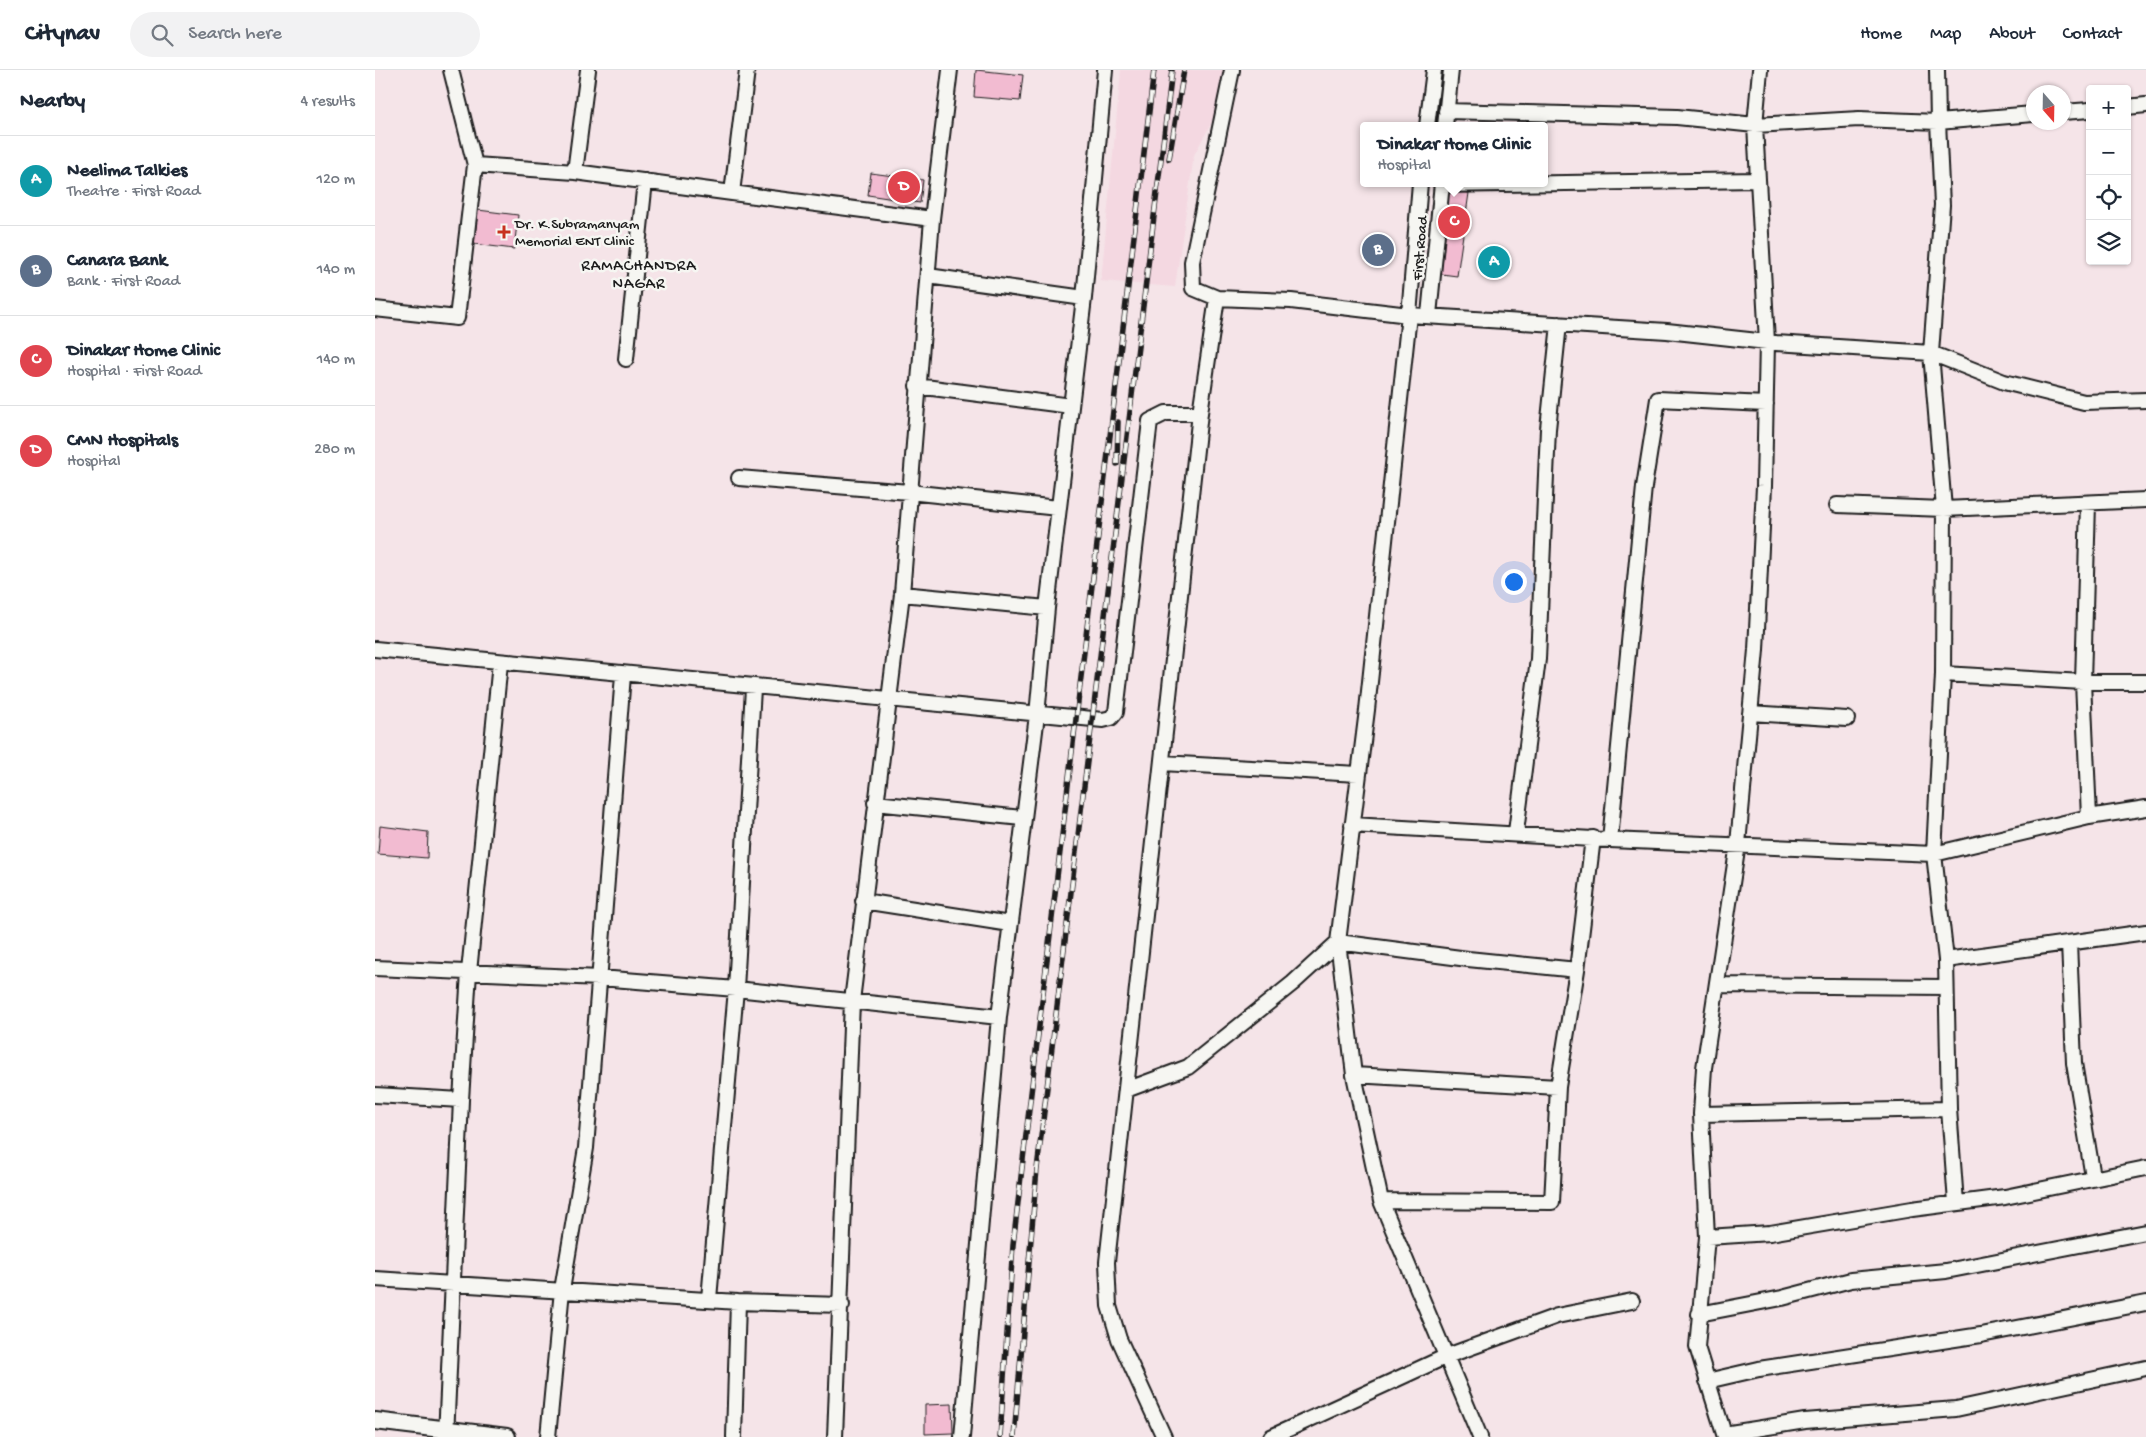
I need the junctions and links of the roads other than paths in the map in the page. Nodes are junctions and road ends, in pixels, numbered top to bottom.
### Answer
1 (451, 70) edge
2 (588, 70) edge
3 (747, 70) edge
4 (950, 70) edge
5 (1105, 70) edge
6 (1232, 70) edge
7 (1434, 70) edge
8 (1451, 70) edge
9 (1760, 70) edge
10 (1937, 70) edge
11 (2146, 105) edge
12 (2131, 107) edge
13 (2086, 110) edge
14 (1446, 111) junction
15 (2071, 111) edge
16 (2026, 115) edge
17 (1428, 122) edge
18 (1445, 122) edge
19 (1938, 122) junction
20 (1755, 126) junction
21 (475, 166) junction
22 (575, 172) junction
23 (1758, 180) junction
24 (645, 181) junction
25 (1548, 183) edge
26 (1420, 187) edge
27 (1441, 187) edge
28 (732, 193) junction
29 (932, 218) junction
30 (928, 276) junction
31 (1083, 298) junction
32 (1217, 298) junction
33 (375, 309) edge
34 (1409, 315) junction
35 (1429, 315) junction
36 (1559, 324) junction
37 (1767, 342) junction
38 (1931, 353) junction
39 (626, 359) dead end
40 (917, 386) junction
41 (2146, 400) edge
42 (1766, 404) junction
43 (1071, 406) junction
44 (1200, 413) junction
45 (739, 478) dead end
46 (909, 492) junction
47 (2146, 500) edge
48 (2087, 503) junction
49 (1837, 505) dead end
50 (1058, 508) junction
51 (1944, 510) junction
52 (902, 594) junction
53 (1047, 608) junction
54 (375, 649) edge
55 (500, 663) junction
56 (1943, 674) junction
57 (623, 675) junction
58 (2083, 682) junction
59 (2146, 682) edge
60 (753, 688) junction
61 (889, 701) junction
62 (1750, 713) junction
63 (1037, 715) junction
64 (1847, 719) dead end
65 (1162, 763) junction
66 (1358, 774) junction
67 (875, 803) junction
68 (2146, 808) edge
69 (2089, 817) junction
70 (1022, 818) junction
71 (1352, 825) junction
72 (1516, 832) junction
73 (1593, 838) junction
74 (1610, 840) junction
75 (1738, 844) junction
76 (1934, 854) junction
77 (863, 901) junction
78 (1010, 924) junction
79 (2146, 932) edge
80 (1337, 942) junction
81 (2069, 943) junction
82 (1946, 960) junction
83 (375, 968) edge
84 (1577, 970) junction
85 (469, 972) junction
86 (600, 978) junction
87 (1717, 985) junction
88 (1946, 987) junction
89 (736, 989) junction
90 (852, 1000) junction
91 (999, 1017) junction
92 (1354, 1075) junction
93 (1558, 1087) junction
94 (1126, 1090) junction
95 (375, 1095) edge
96 (461, 1100) junction
97 (1949, 1109) junction
98 (1701, 1114) junction
99 (2146, 1168) edge
100 (2093, 1177) junction
101 (1381, 1201) junction
102 (1956, 1203) junction
103 (2146, 1232) edge
104 (1707, 1237) junction
105 (375, 1279) edge
106 (454, 1283) junction
107 (562, 1290) junction
108 (709, 1298) junction
109 (1632, 1301) dead end
110 (738, 1302) junction
111 (2146, 1303) edge
112 (841, 1305) junction
113 (1699, 1314) junction
114 (1447, 1356) junction
115 (2146, 1368) edge
116 (1707, 1381) junction
117 (375, 1421) edge
118 (446, 1433) edge
119 (1724, 1436) edge
120 (507, 1437) edge
121 (548, 1437) edge
122 (735, 1437) edge
123 (835, 1437) edge
124 (962, 1437) edge
125 (1163, 1437) edge
126 (1271, 1437) edge
127 (1479, 1437) edge

1 - 21 street
2 - 22 street
3 - 28 street
4 - 29 street
5 - 31 street
6 - 32 street
7 - 17 street
8 - 14 street
9 - 20 street
10 - 19 street
11 - 12 street
13 - 15 street
14 - 18 street
14 - 20 street
16 - 19 street
19 - 20 street
19 - 38 street
20 - 23 street
21 - 22 street
21 - 33 street
22 - 24 street
23 - 25 street
23 - 37 street
24 - 28 street
24 - 39 street
26 - 34 street
27 - 35 street, First Road
28 - 29 street
29 - 30 street
30 - 31 street
30 - 40 street
31 - 43 street
32 - 34 street
32 - 44 street
34 - 35 street
34 - 66 street
35 - 36 street
36 - 37 street
36 - 72 street
37 - 38 street
37 - 42 street
38 - 41 street
38 - 51 street
40 - 43 street
40 - 46 street
42 - 62 street
42 - 74 street
43 - 50 street
44 - 63 street
44 - 65 street
45 - 46 street
46 - 50 street
46 - 52 street
47 - 48 street
48 - 51 street
48 - 58 street
49 - 51 street
50 - 53 street
51 - 56 street
52 - 53 street
52 - 61 street
53 - 63 street
54 - 55 street
55 - 57 street
55 - 85 street
56 - 58 street
56 - 76 street
57 - 60 street
57 - 86 street
58 - 59 street
58 - 69 street
60 - 61 street
60 - 89 street
61 - 63 street
61 - 67 street
62 - 64 street
62 - 75 street
63 - 70 street
65 - 66 street
65 - 94 street
66 - 71 street
67 - 70 street
67 - 77 street
68 - 69 street
69 - 76 street
70 - 78 street
71 - 72 street
71 - 80 street
72 - 73 street
73 - 74 street
73 - 84 street
74 - 75 street
75 - 76 street
75 - 87 street
76 - 82 street
77 - 78 street
77 - 90 street
78 - 91 street
79 - 81 street
80 - 84 street
80 - 92 street
80 - 94 street
81 - 82 street
81 - 100 street
82 - 88 street
83 - 85 street
84 - 93 street
85 - 86 street
85 - 96 street
86 - 89 street
86 - 107 street
87 - 88 street
87 - 98 street
88 - 97 street
89 - 90 street
89 - 108 street
90 - 91 street
90 - 112 street
91 - 124 street
92 - 93 street
92 - 101 street
93 - 101 street
94 - 125 street
95 - 96 street
96 - 106 street
97 - 98 street
97 - 102 street
98 - 104 street
99 - 100 street
100 - 102 street
101 - 114 street
102 - 104 street
103 - 113 street
104 - 113 street
105 - 106 street
106 - 107 street
106 - 118 street
107 - 108 street
107 - 121 street
108 - 110 street
109 - 114 street
110 - 112 street
110 - 122 street
111 - 116 street
112 - 123 street
113 - 116 street
114 - 126 street
114 - 127 street
115 - 119 street
116 - 119 street
117 - 118 street
118 - 120 street

